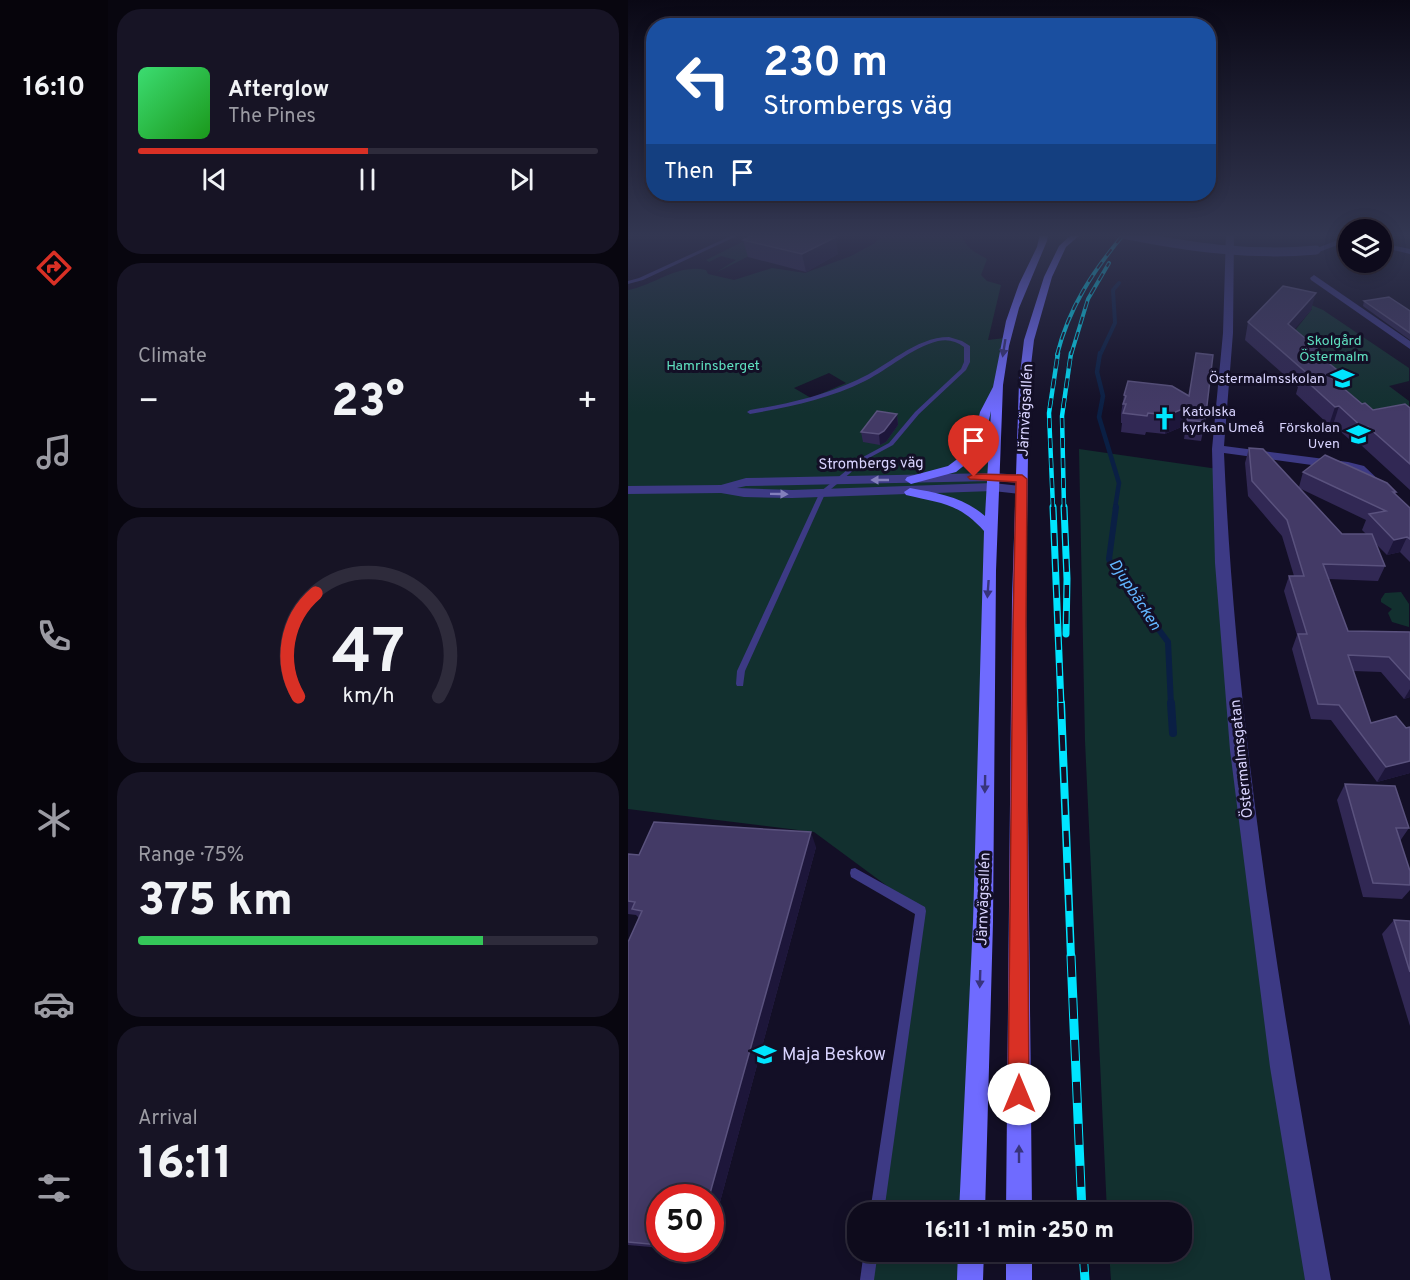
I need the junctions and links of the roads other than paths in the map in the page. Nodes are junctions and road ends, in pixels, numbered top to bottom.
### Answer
1 (1020, 294) edge
2 (1044, 294) edge
3 (1229, 294) edge
4 (1336, 294) edge
5 (1410, 346) edge
6 (998, 382) junction
7 (750, 412) dead end
8 (1218, 449) junction
9 (835, 480) junction
10 (993, 482) junction
11 (1022, 484) junction
12 (910, 486) junction
13 (721, 489) junction
14 (628, 490) edge
15 (1385, 492) edge
16 (822, 493) junction
17 (991, 531) junction
18 (740, 684) dead end
19 (854, 873) dead end
20 (878, 1202) edge
21 (972, 1202) edge
22 (1019, 1202) edge
23 (869, 1262) edge
24 (971, 1262) edge
25 (1019, 1262) edge
26 (866, 1280) edge
27 (970, 1280) edge
28 (1019, 1280) edge
29 (1318, 1280) edge

1 -> 6 main road, Järnvägsallén
2 - 11 main road, Järnvägsallén
3 - 8 street, Östermalmsgatan
4 - 5 street
6 - 10 main road, Järnvägsallén
6 - 12 main road
7 - 9 lane
8 - 15 street
8 - 29 street, Östermalmsgatan
12 -> 9 street, Strombergs väg
9 - 13 street, Strombergs väg
9 - 16 lane
10 - 11 street, Strombergs väg
10 - 12 street, Strombergs väg
10 - 17 main road, Järnvägsallén
22 -> 11 main road, Järnvägsallén
12 - 16 street, Strombergs väg
12 - 17 main road
13 - 14 street, Strombergs väg
13 -> 16 street, Strombergs väg
16 - 18 lane
17 -> 21 main road, Järnvägsallén
19 - 20 lane
23 - 26 lane
24 - 27 main road
25 - 28 main road

